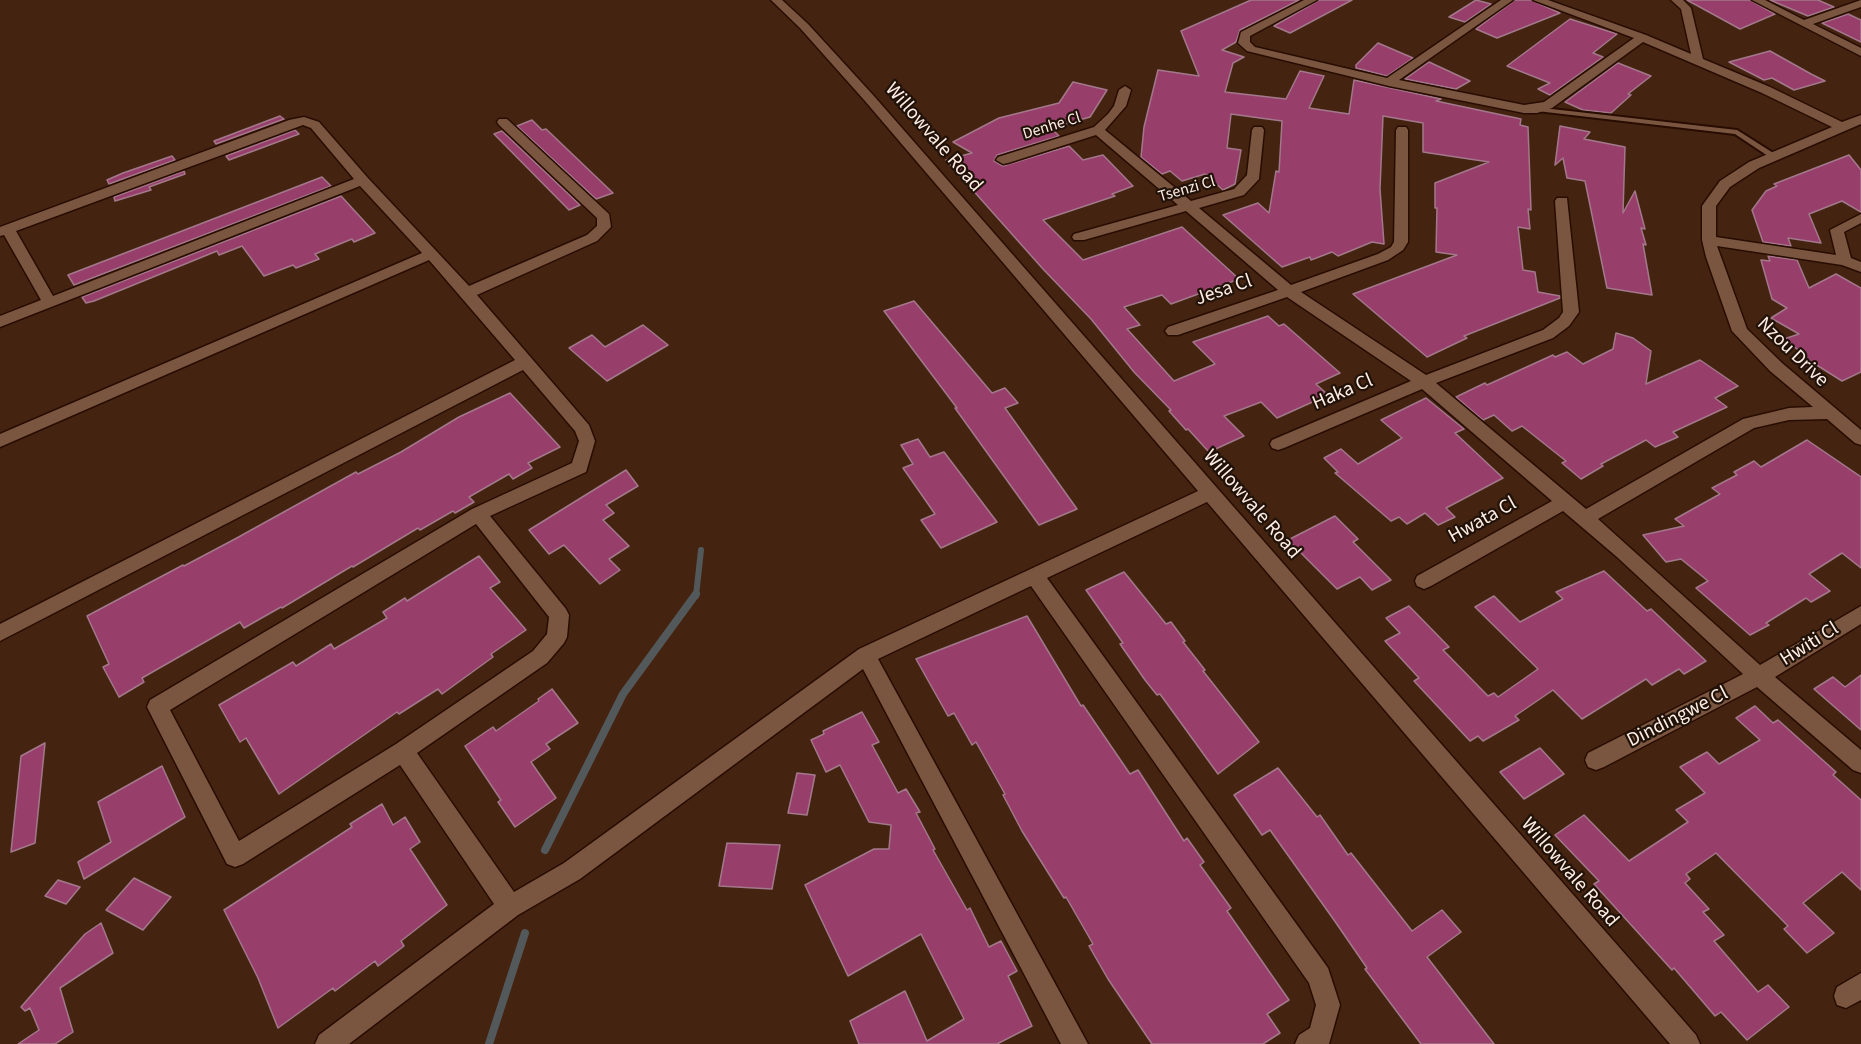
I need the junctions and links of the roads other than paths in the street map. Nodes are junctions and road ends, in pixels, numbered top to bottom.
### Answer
1 (776, 0) edge
2 (1312, 0) edge
3 (1508, 0) edge
4 (1538, 0) edge
5 (1676, 0) edge
6 (1756, 0) edge
7 (1857, 0) edge
8 (1861, 2) edge
9 (1803, 24) junction
10 (1642, 38) junction
11 (1861, 53) edge
12 (1698, 61) junction
13 (1389, 82) junction
14 (1125, 90) dead end
15 (1537, 109) junction
16 (1861, 119) edge
17 (503, 122) dead end
18 (1842, 127) junction
19 (1098, 130) junction
20 (1258, 130) dead end
21 (1402, 130) dead end
22 (1774, 156) junction
23 (1003, 160) dead end
24 (362, 180) junction
25 (1562, 201) dead end
26 (1191, 207) junction
27 (1861, 218) edge
28 (4, 231) edge
29 (1079, 237) dead end
30 (1709, 240) junction
31 (431, 254) junction
32 (1844, 261) junction
33 (1861, 267) edge
34 (1289, 291) junction
35 (467, 293) junction
36 (49, 301) junction
37 (0, 322) edge
38 (1173, 331) dead end
39 (525, 362) junction
40 (1425, 382) junction
41 (1828, 413) junction
42 (1861, 439) edge
43 (0, 441) edge
44 (1278, 444) dead end
45 (1211, 492) junction
46 (1564, 502) junction
47 (478, 514) junction
48 (1585, 518) junction
49 (1034, 575) junction
50 (1424, 581) dead end
51 (1861, 614) edge
52 (0, 633) edge
53 (866, 654) junction
54 (1759, 676) junction
55 (403, 751) junction
56 (1596, 760) dead end
57 (1861, 763) edge
58 (510, 907) junction
59 (328, 1044) edge
60 (1075, 1044) edge
61 (1308, 1044) edge
62 (1687, 1044) edge

1 - 45 street, Willowvale Road
2 - 13 street
3 - 13 street
4 - 10 street
5 - 12 street
6 - 9 street
7 - 8 street
8 - 9 street
9 - 11 street
10 - 12 street
10 - 15 street
12 - 18 street
13 - 15 street
14 - 19 street, Denhe Cl
15 - 22 lane
16 - 18 street, Nzou Drive
17 - 35 street
18 - 22 street, Nzou Drive
19 - 23 street, Denhe Cl
19 - 26 street
20 - 26 street, Tsenzi Cl
21 - 34 street, Jesa Cl
22 - 30 street, Nzou Drive
24 - 28 street
24 - 31 street
24 - 36 street
25 - 40 street, Haka Cl
26 - 29 street, Tsenzi Cl
26 - 34 street
27 - 32 street
28 - 36 street
30 - 32 street
30 - 41 street, Nzou Drive
31 - 35 street
31 - 43 street
32 - 33 street
34 - 38 street, Jesa Cl
34 - 40 street
35 - 39 street
36 - 37 street
39 - 47 street
39 - 52 street
40 - 44 street, Haka Cl
40 - 46 street
41 - 42 street, Nzou Drive
41 - 48 street
45 - 49 street
45 - 62 street, Willowvale Road
46 - 48 street
46 - 50 street, Hwata Cl
47 - 55 street
47 - 55 street
48 - 54 street
49 - 53 street
49 - 61 street
51 - 54 street, Hwiti Cl
53 - 58 street
53 - 60 street
54 - 56 street, Dindingwe Cl
54 - 57 street
55 - 58 street
58 - 59 street

